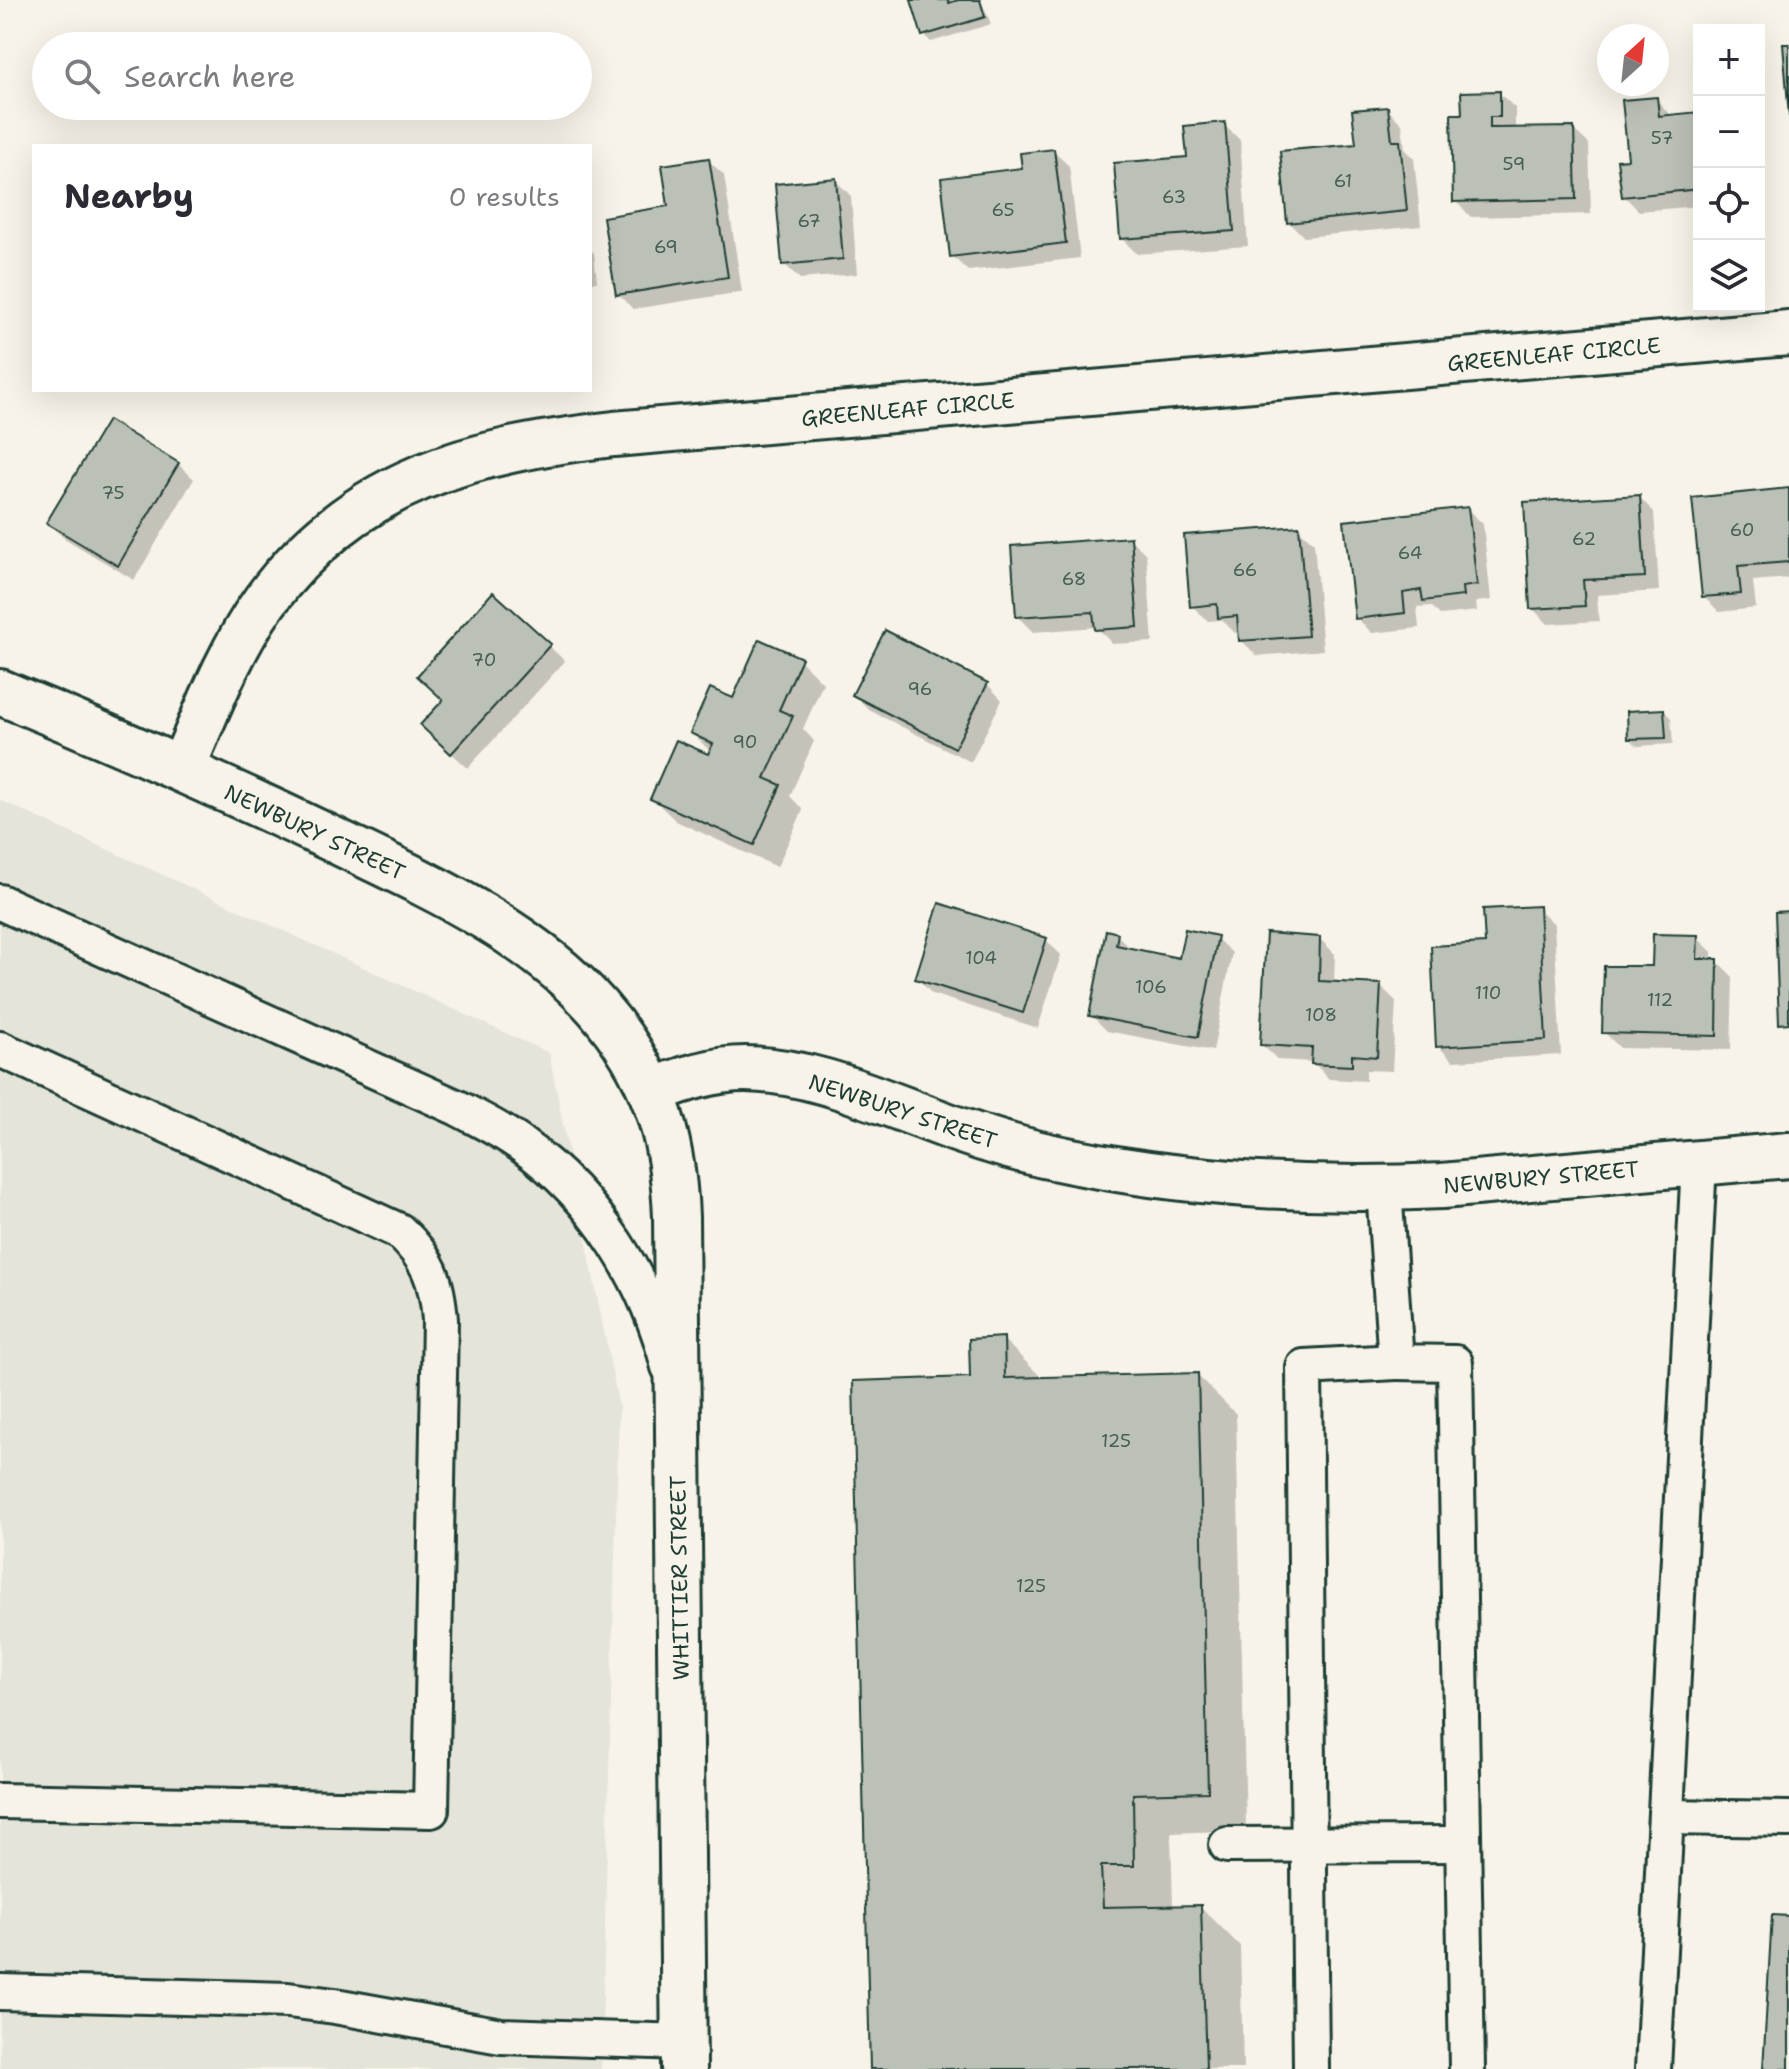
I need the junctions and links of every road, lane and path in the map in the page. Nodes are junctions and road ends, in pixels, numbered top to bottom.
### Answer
1 (1789, 333) edge
2 (0, 692) edge
3 (182, 769) junction
4 (0, 902) edge
5 (0, 1049) edge
6 (651, 1091) junction
7 (1789, 1155) edge
8 (1699, 1162) junction
9 (1384, 1189) junction
10 (1396, 1362) junction
11 (677, 1413) junction
12 (0, 1801) edge
13 (1666, 1817) junction
14 (1789, 1819) edge
15 (1463, 1844) junction
16 (1227, 1845) dead end
17 (1308, 1846) junction
18 (0, 1992) edge
19 (684, 2056) edge
20 (1311, 2069) edge
21 (1467, 2069) edge
22 (1653, 2069) edge

1 - 3 street, GREENLEAF CIRCLE
2 - 3 street, NEWBURY STREET
3 - 6 street, NEWBURY STREET
4 - 11 lane
5 - 12 lane
6 - 9 street, NEWBURY STREET
6 - 11 street, WHITTIER STREET
7 - 8 street, NEWBURY STREET
8 - 9 street, NEWBURY STREET
8 - 13 lane
9 - 10 lane
10 - 15 lane
10 - 17 lane
11 - 19 street, WHITTIER STREET
13 - 14 lane
13 - 22 lane
15 - 17 lane
15 - 21 lane
16 - 17 lane
17 - 20 lane
18 - 19 lane

